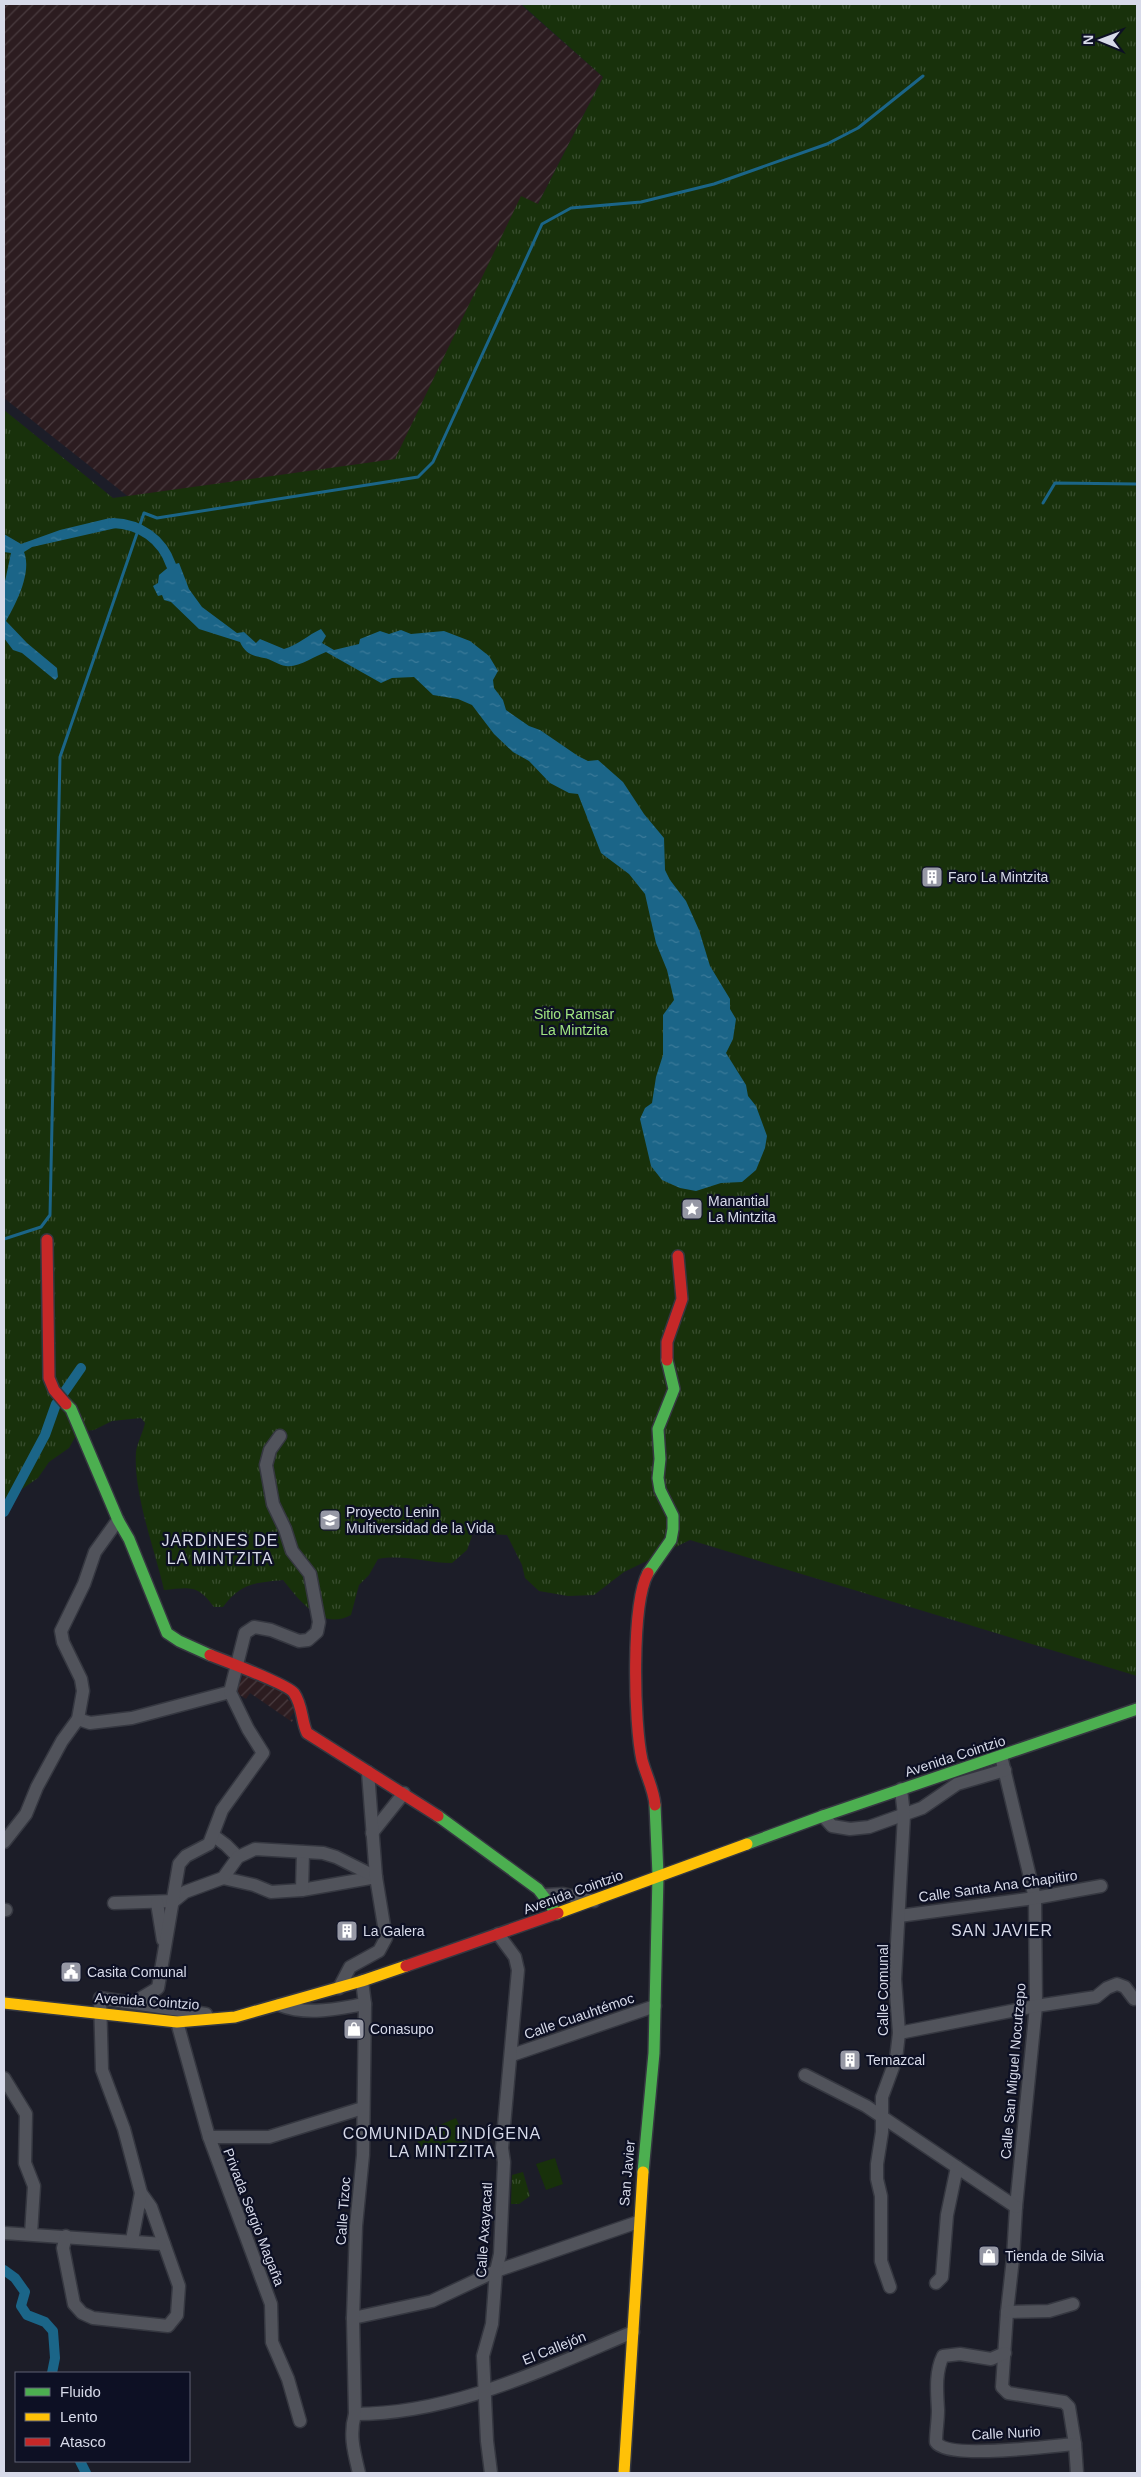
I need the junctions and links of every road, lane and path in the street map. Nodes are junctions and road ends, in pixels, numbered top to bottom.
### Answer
1 (47, 1240) dead end
2 (678, 1256) dead end
3 (280, 1436) dead end
4 (118, 1520) junction
5 (237, 1665) junction
6 (230, 1692) junction
7 (1137, 1709) edge
8 (78, 1719) junction
9 (1002, 1756) junction
10 (1005, 1770) junction
11 (368, 1772) junction
12 (901, 1789) junction
13 (404, 1793) junction
14 (904, 1814) junction
15 (823, 1816) junction
16 (372, 1833) junction
17 (214, 1836) junction
18 (4, 1842) edge
19 (303, 1852) junction
20 (238, 1857) junction
21 (658, 1875) junction
22 (376, 1877) junction
23 (223, 1878) junction
24 (1101, 1886) dead end
25 (302, 1890) junction
26 (545, 1896) junction
27 (1035, 1898) junction
28 (174, 1901) junction
29 (594, 1901) junction
30 (114, 1903) dead end
31 (158, 1903) junction
32 (557, 1914) junction
33 (899, 1916) junction
34 (498, 1934) junction
35 (164, 1950) junction
36 (362, 1981) junction
37 (339, 1988) junction
38 (1134, 1998) dead end
39 (134, 2002) junction
40 (4, 2003) edge
41 (365, 2004) junction
42 (279, 2005) junction
43 (655, 2006) junction
44 (1036, 2006) junction
45 (100, 2014) junction
46 (235, 2017) junction
47 (177, 2022) junction
48 (899, 2033) junction
49 (512, 2055) junction
50 (805, 2075) dead end
51 (4, 2078) edge
52 (363, 2108) junction
53 (882, 2117) junction
54 (208, 2138) junction
55 (956, 2167) junction
56 (141, 2193) junction
57 (1016, 2208) junction
58 (638, 2222) junction
59 (4, 2233) edge
60 (31, 2234) junction
61 (66, 2236) junction
62 (132, 2240) junction
63 (164, 2244) junction
64 (496, 2271) junction
65 (936, 2283) dead end
66 (890, 2287) dead end
67 (1073, 2304) dead end
68 (1006, 2312) junction
69 (353, 2318) junction
70 (633, 2332) junction
71 (1005, 2353) junction
72 (486, 2389) junction
73 (355, 2414) junction
74 (300, 2422) dead end
75 (1075, 2444) junction
76 (359, 2473) edge
77 (491, 2473) edge
78 (624, 2473) edge
79 (1077, 2473) edge

1 - 4 street
2 - 21 street, San Javier
3 - 5 street
4 - 5 street
4 - 8 street
5 - 6 street
5 - 11 street
6 - 8 street
6 - 17 street
7 - 9 street, Avenida Cointzio
8 - 18 street
9 - 10 street, Calle San Miguel Nocutzepo
9 - 12 street, Avenida Cointzio
10 - 14 street
10 - 27 street, Calle San Miguel Nocutzepo
11 - 13 street
11 - 16 street
12 - 14 street, Calle Comunal
12 - 15 street, Avenida Cointzio
13 - 16 street
13 - 26 street
14 - 15 street
14 - 33 street, Calle Comunal
15 - 21 street, Avenida Cointzio
16 - 22 street
17 - 20 street
17 - 28 street
19 - 20 street
19 - 22 street
19 - 25 street
20 - 23 street
21 - 29 street, Avenida Cointzio
21 - 43 street, San Javier
22 - 25 street
22 - 37 street
23 - 25 street
23 - 28 street
24 - 27 street, Calle Santa Ana Chapitiro
26 - 29 street
26 - 32 street
27 - 33 street, Calle Santa Ana Chapitiro
27 - 44 street, Calle San Miguel Nocutzepo
28 - 31 street
28 - 35 street
29 - 32 street, Avenida Cointzio
30 - 31 street
31 - 35 street
32 - 34 street, Avenida Cointzio
33 - 48 street, Calle Comunal
34 - 36 street, Avenida Cointzio
34 - 49 street, Calle Axayacatl
35 - 39 street
36 - 37 street, Avenida Cointzio
36 - 41 street, Calle Tizoc
37 - 42 street, Avenida Cointzio
38 - 44 street
39 - 45 street
39 - 46 street
40 - 45 street, Avenida Cointzio
41 - 42 street
41 - 52 street, Calle Tizoc
42 - 46 street, Avenida Cointzio
43 - 49 street, Calle Cuauhtémoc
43 - 58 street, San Javier
44 - 48 street
44 - 57 street, Calle San Miguel Nocutzepo
45 - 47 street, Avenida Cointzio
45 - 56 street
46 - 47 street, Avenida Cointzio
47 - 54 street, Privada Sergio Magaña
48 - 53 street, Calle Comunal
49 - 64 street, Calle Axayacatl
50 - 53 street
51 - 60 street
52 - 54 street
52 - 69 street, Calle Tizoc
53 - 55 street
53 - 66 street, Calle Comunal
54 - 74 street, Privada Sergio Magaña
55 - 57 street
55 - 65 street
56 - 62 street
56 - 63 street
57 - 68 street, Calle San Miguel Nocutzepo
58 - 64 street
58 - 70 street, San Javier
59 - 60 street
60 - 61 street
61 - 62 street
61 - 63 street
62 - 63 street
64 - 69 street
64 - 72 street, Calle Axayacatl
67 - 68 street
68 - 71 street, Calle San Miguel Nocutzepo
69 - 73 street, Calle Tizoc
70 - 72 street, El Callejón
70 - 78 street, San Javier
71 - 75 street, Calle San Miguel Nocutzepo
71 - 75 street, Calle Nurio
72 - 73 street
72 - 77 street, Calle Axayacatl
73 - 76 street, Calle Tizoc
75 - 79 street

